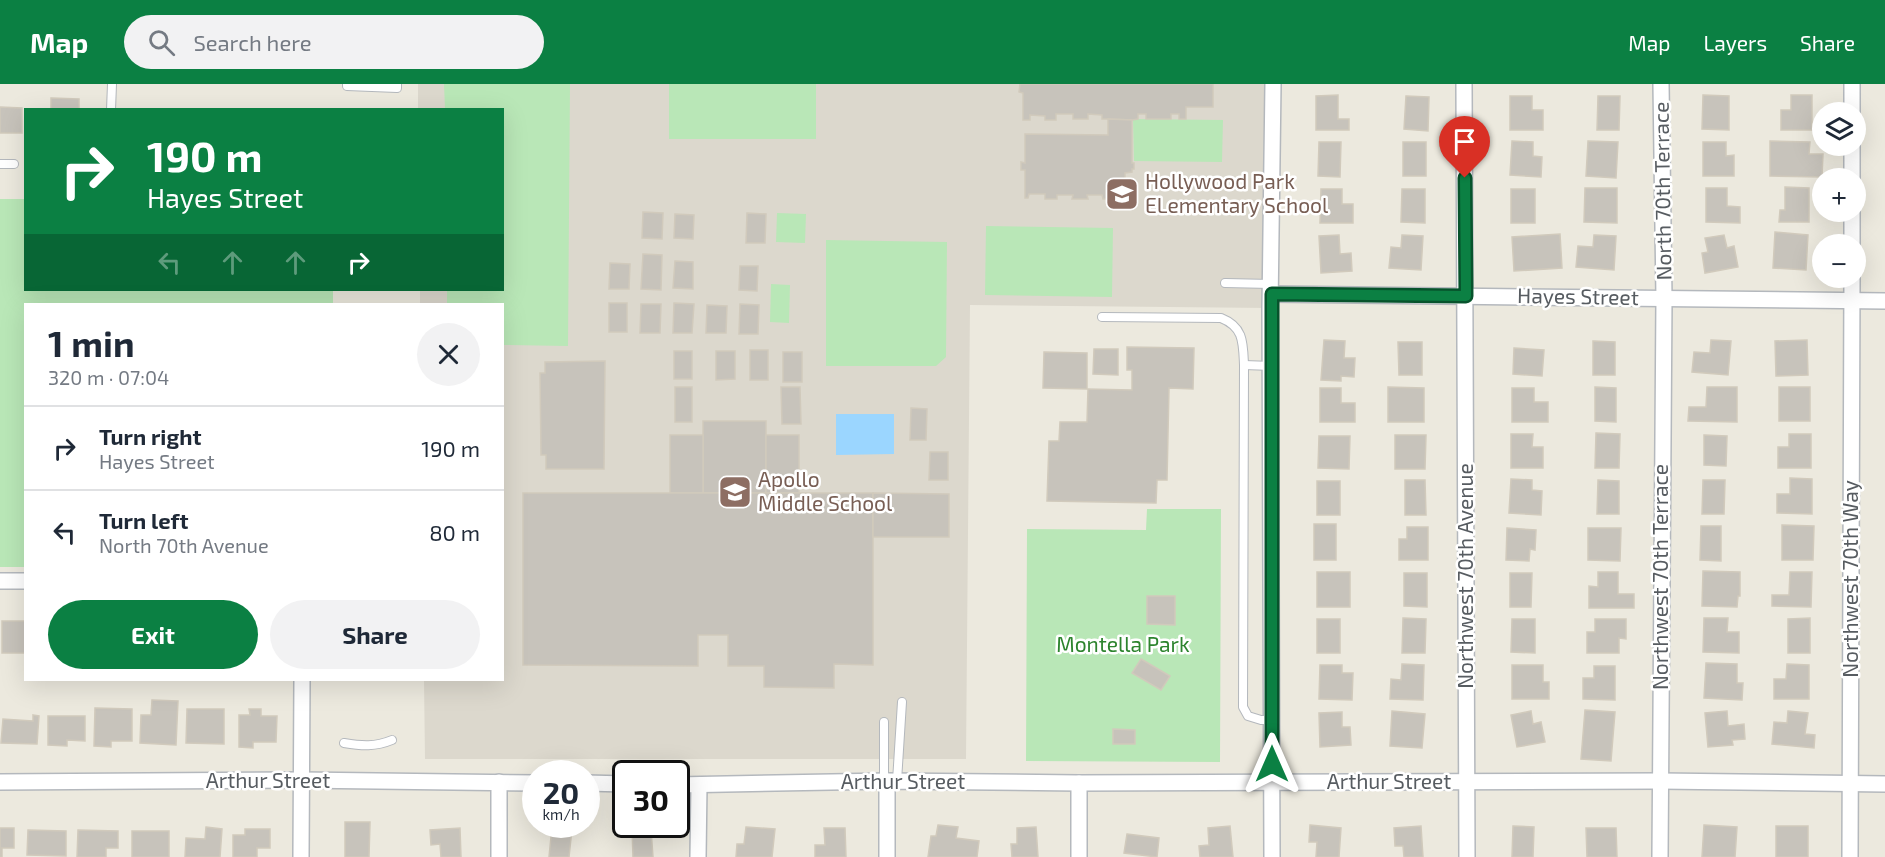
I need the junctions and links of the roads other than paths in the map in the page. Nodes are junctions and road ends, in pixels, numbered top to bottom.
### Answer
1 (112, 84) edge
2 (347, 84) edge
3 (397, 84) edge
4 (1273, 84) edge
5 (1464, 84) edge
6 (1661, 84) edge
7 (1852, 84) edge
8 (1852, 102) edge
9 (111, 108) edge
10 (0, 164) edge
11 (14, 164) dead end
12 (1225, 283) dead end
13 (1852, 288) edge
14 (1272, 289) junction
15 (1466, 296) junction
16 (1664, 298) junction
17 (1852, 300) junction
18 (1885, 301) edge
19 (1102, 317) dead end
20 (1244, 365) junction
21 (1272, 366) junction
22 (0, 581) edge
23 (24, 581) edge
24 (302, 681) edge
25 (902, 702) dead end
26 (1272, 720) junction
27 (884, 722) dead end
28 (392, 740) dead end
29 (344, 743) dead end
30 (301, 780) junction
31 (890, 781) junction
32 (0, 782) edge
33 (499, 782) junction
34 (1272, 782) junction
35 (1467, 782) junction
36 (1660, 782) junction
37 (522, 783) edge
38 (1078, 783) junction
39 (1850, 784) junction
40 (1885, 784) edge
41 (690, 785) edge
42 (699, 785) junction
43 (301, 857) edge
44 (499, 857) edge
45 (698, 857) edge
46 (887, 857) edge
47 (1078, 857) edge
48 (1272, 857) edge
49 (1467, 857) edge
50 (1660, 857) edge
51 (1850, 857) edge

1 - 9 lane
2 - 3 lane
4 - 14 street
5 - 15 street, Northwest 70th Avenue
6 - 16 street, North 70th Terrace
7 - 8 street
10 - 11 lane
12 - 14 lane
13 - 17 street, Northwest 70th Way
14 - 15 street, Hayes Street
14 - 21 street
15 - 16 street, Hayes Street
15 - 35 street, Northwest 70th Avenue
16 - 17 street, Hayes Street
16 - 36 street, Northwest 70th Terrace
17 - 18 street, Hayes Street
17 - 39 street, Northwest 70th Way
19 - 20 lane
20 - 21 lane
20 - 26 lane
21 - 26 street
22 - 23 street
24 - 30 street
25 - 31 lane
26 - 34 street
27 - 31 lane
28 - 29 lane
30 - 32 street, Arthur Street
30 - 33 street, Arthur Street
30 - 43 street
31 - 38 street, Arthur Street
31 - 42 street, Arthur Street
31 - 46 street
33 - 37 street, Arthur Street
33 - 44 street
34 - 35 street, Arthur Street
34 - 38 street, Arthur Street
34 - 48 street
35 - 36 street, Arthur Street
35 - 49 street, Northwest 70th Avenue
36 - 39 street, Arthur Street
36 - 50 street, Northwest 70th Terrace
38 - 47 street
39 - 40 street, Arthur Street
39 - 51 street, Northwest 70th Way
41 - 42 street, Arthur Street
42 - 45 street

